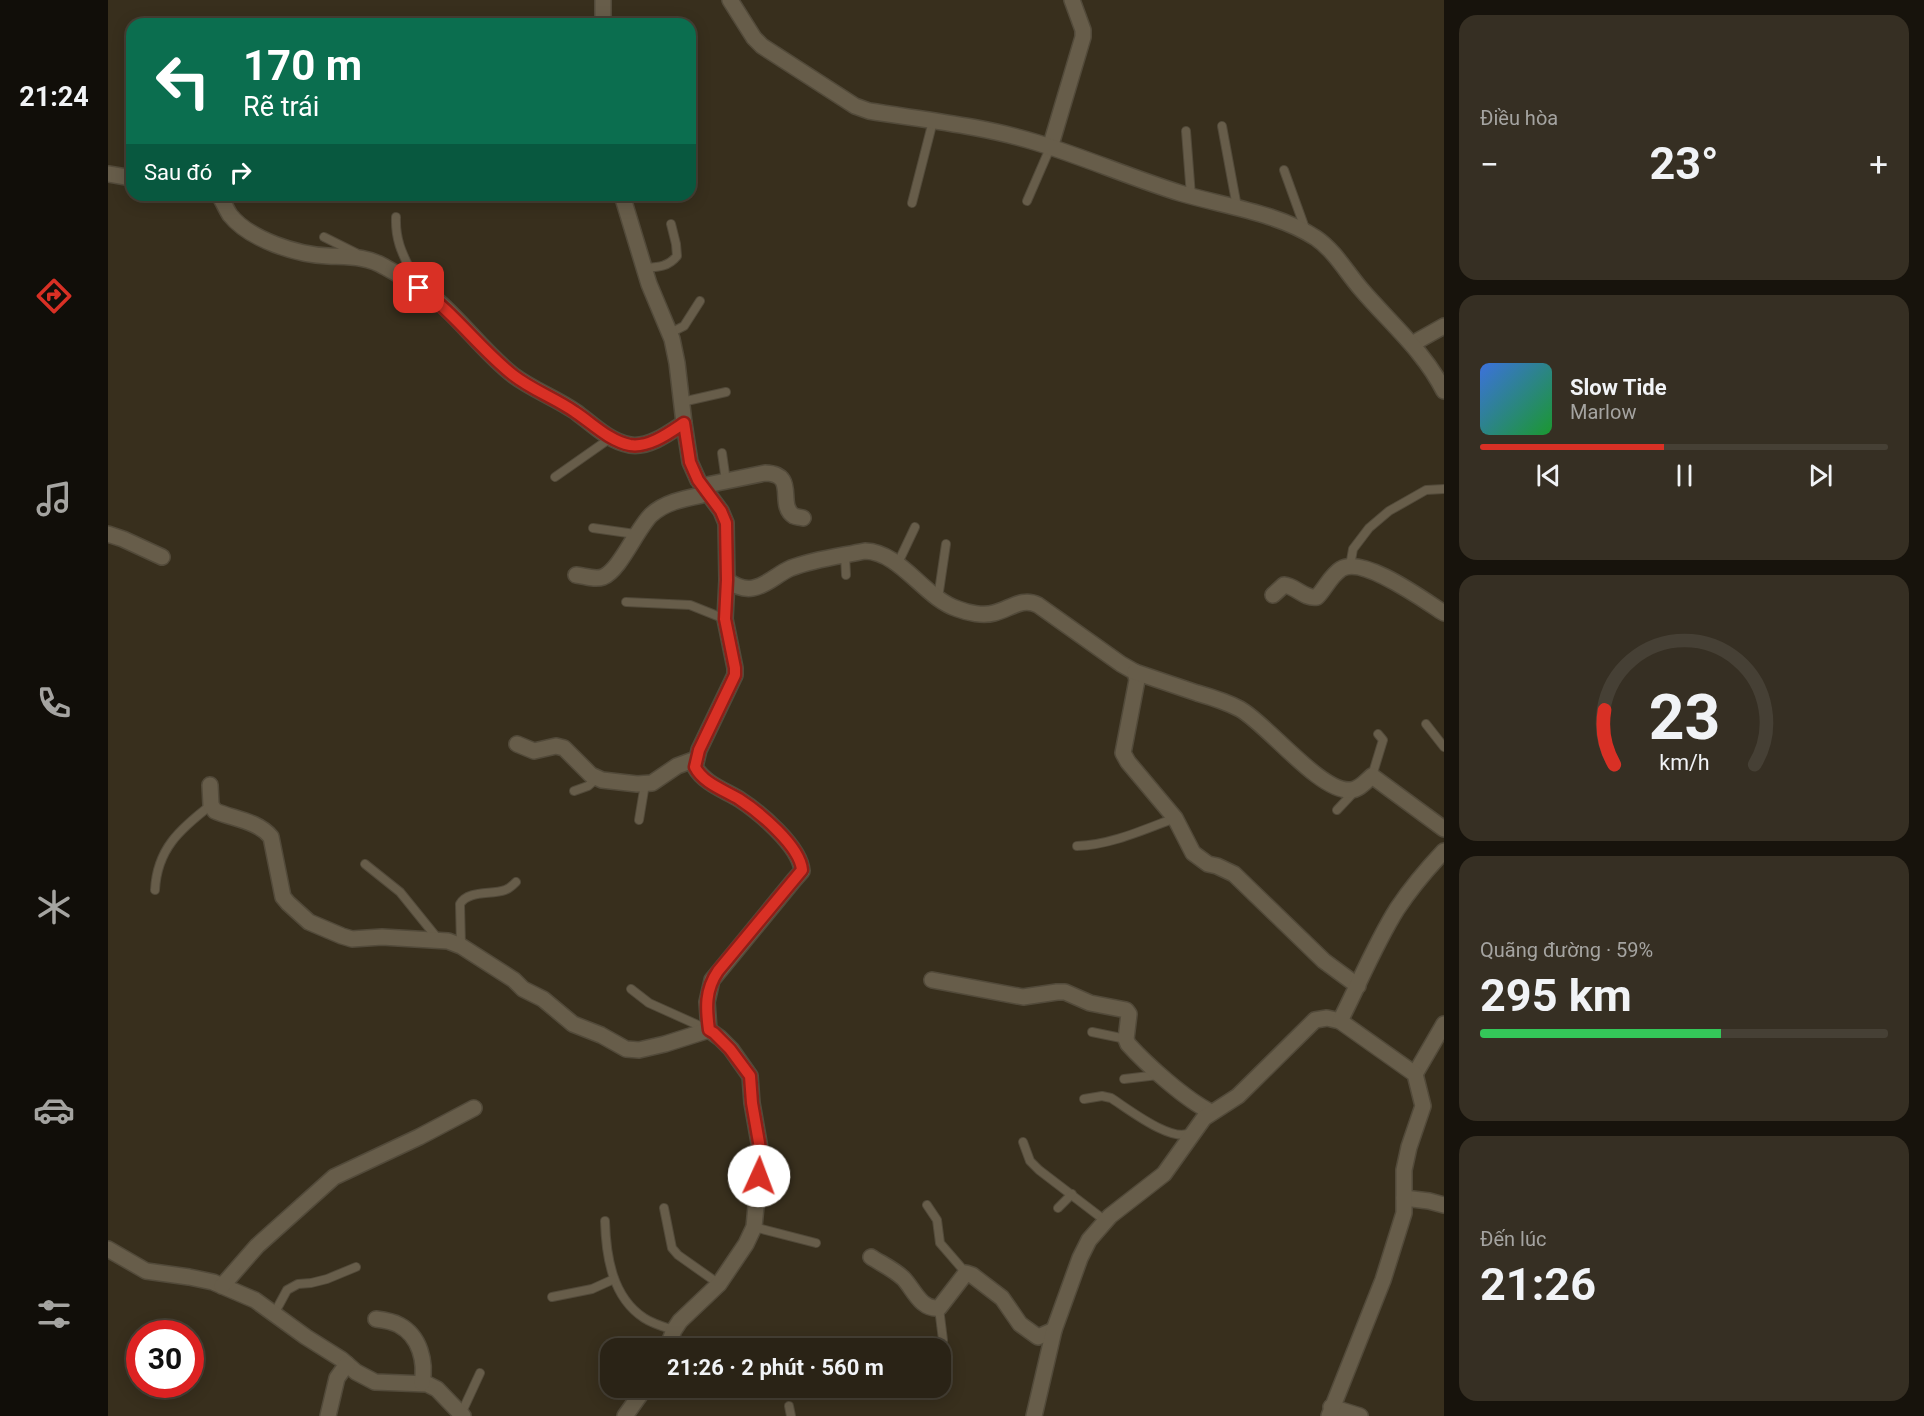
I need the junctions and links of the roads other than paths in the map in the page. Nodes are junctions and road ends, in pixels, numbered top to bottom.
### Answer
1 (603, 0) edge
2 (730, 0) edge
3 (1072, 0) edge
4 (603, 18) edge
5 (933, 122) junction
6 (1222, 126) dead end
7 (1186, 130) dead end
8 (1050, 148) junction
9 (1284, 170) dead end
10 (108, 174) edge
11 (126, 177) edge
12 (1191, 196) junction
13 (223, 201) edge
14 (624, 201) edge
15 (1027, 201) dead end
16 (912, 203) dead end
17 (1237, 209) junction
18 (396, 217) dead end
19 (671, 224) dead end
20 (1307, 234) junction
21 (324, 237) dead end
22 (365, 258) junction
23 (644, 267) junction
24 (419, 288) junction
25 (700, 301) dead end
26 (1444, 326) edge
27 (670, 333) junction
28 (1412, 344) junction
29 (1444, 391) edge
30 (726, 392) dead end
31 (682, 402) junction
32 (684, 423) junction
33 (612, 437) junction
34 (722, 453) dead end
35 (555, 477) dead end
36 (726, 481) junction
37 (1444, 489) edge
38 (705, 490) junction
39 (803, 518) dead end
40 (915, 527) dead end
41 (593, 528) dead end
42 (108, 534) edge
43 (635, 534) junction
44 (946, 544) dead end
45 (845, 555) junction
46 (162, 557) dead end
47 (897, 565) junction
48 (1350, 566) junction
49 (846, 574) dead end
50 (576, 575) dead end
51 (727, 580) junction
52 (1273, 595) dead end
53 (938, 598) junction
54 (626, 602) dead end
55 (1444, 614) edge
56 (725, 619) junction
57 (1135, 672) junction
58 (1426, 724) dead end
59 (1378, 734) dead end
60 (517, 744) dead end
61 (1444, 747) edge
62 (696, 759) junction
63 (1372, 776) junction
64 (597, 778) junction
65 (645, 784) junction
66 (210, 785) dead end
67 (1357, 789) junction
68 (574, 791) dead end
69 (211, 805) junction
70 (1337, 810) dead end
71 (1175, 818) junction
72 (639, 820) dead end
73 (1444, 829) edge
74 (1077, 846) dead end
75 (1444, 850) edge
76 (365, 864) dead end
77 (516, 882) dead end
78 (155, 890) dead end
79 (439, 940) junction
80 (461, 946) junction
81 (932, 980) dead end
82 (1358, 986) junction
83 (631, 989) dead end
84 (1340, 1021) junction
85 (1444, 1024) edge
86 (709, 1030) junction
87 (1092, 1032) dead end
88 (1126, 1039) junction
89 (1415, 1074) junction
90 (1161, 1075) junction
91 (1124, 1079) dead end
92 (1084, 1099) dead end
93 (474, 1108) dead end
94 (1211, 1112) junction
95 (1197, 1127) junction
96 (1023, 1142) dead end
97 (1072, 1194) junction
98 (1404, 1198) junction
99 (927, 1205) dead end
100 (1444, 1205) edge
101 (664, 1208) dead end
102 (1058, 1208) dead end
103 (1108, 1217) junction
104 (605, 1221) dead end
105 (754, 1227) junction
106 (816, 1243) dead end
107 (108, 1249) edge
108 (871, 1257) dead end
109 (356, 1268) dead end
110 (966, 1273) junction
111 (614, 1279) junction
112 (719, 1284) junction
113 (222, 1286) junction
114 (552, 1297) dead end
115 (939, 1308) junction
116 (274, 1314) junction
117 (376, 1319) dead end
118 (674, 1330) junction
119 (1054, 1330) junction
120 (671, 1338) edge
121 (943, 1338) edge
122 (347, 1364) junction
123 (480, 1373) dead end
124 (422, 1383) junction
125 (638, 1398) edge
126 (789, 1406) dead end
127 (1330, 1412) edge
128 (462, 1415) edge
129 (328, 1416) edge
130 (625, 1416) edge
131 (791, 1416) edge
132 (1034, 1416) edge
133 (1360, 1416) edge

1 - 4 street
2 - 5 street
3 - 8 street
5 - 8 street
5 - 16 lane
6 - 17 lane
7 - 12 lane
8 - 12 street
8 - 15 lane
9 - 20 lane
10 - 11 street
12 - 17 street
13 - 22 street
14 - 23 street
17 - 20 street
18 - 24 lane
19 - 23 lane
20 - 28 street
21 - 22 lane
22 - 24 street
23 - 27 street
24 - 33 street
25 - 27 lane
26 - 28 street
27 - 31 street
28 - 29 street
30 - 31 lane
31 - 32 street
32 - 33 street
32 - 38 street
33 - 35 lane
34 - 36 lane
36 - 38 street
36 - 39 street
37 - 48 lane
38 - 43 street
38 - 51 street
40 - 47 lane
41 - 43 lane
42 - 46 street
43 - 50 street
44 - 53 lane
45 - 47 street
45 - 49 lane
45 - 51 street
47 - 53 street
48 - 52 street
48 - 55 street
51 - 56 street
53 - 57 street
54 - 56 lane
56 - 62 street
57 - 67 street
57 - 71 street
58 - 61 lane
59 - 63 lane
60 - 64 street
62 - 65 street
62 - 86 street
63 - 67 street
63 - 73 street
64 - 65 street
64 - 68 lane
65 - 72 lane
66 - 69 street
67 - 70 lane
69 - 78 lane
69 - 79 street
71 - 74 lane
71 - 82 street
75 - 82 street
76 - 79 lane
77 - 80 lane
79 - 80 street
80 - 86 street
81 - 88 street
82 - 84 street
83 - 86 lane
84 - 89 street
84 - 94 street
85 - 89 street
86 - 105 street
87 - 88 lane
88 - 90 street
89 - 98 street
90 - 91 lane
90 - 94 street
92 - 95 lane
93 - 113 street
94 - 95 street
95 - 103 street
96 - 97 lane
97 - 102 lane
97 - 103 lane
98 - 100 street
98 - 127 street
99 - 110 lane
101 - 112 lane
103 - 119 street
104 - 111 lane
105 - 106 lane
105 - 112 street
107 - 113 street
108 - 115 street
109 - 116 lane
110 - 115 street
110 - 119 street
111 - 114 lane
111 - 118 lane
112 - 118 street
113 - 116 street
115 - 121 lane
116 - 122 street
117 - 124 street
118 - 120 street
119 - 132 street
122 - 124 street
122 - 129 street
123 - 128 lane
124 - 128 street
125 - 130 street
126 - 131 lane
127 - 133 street

